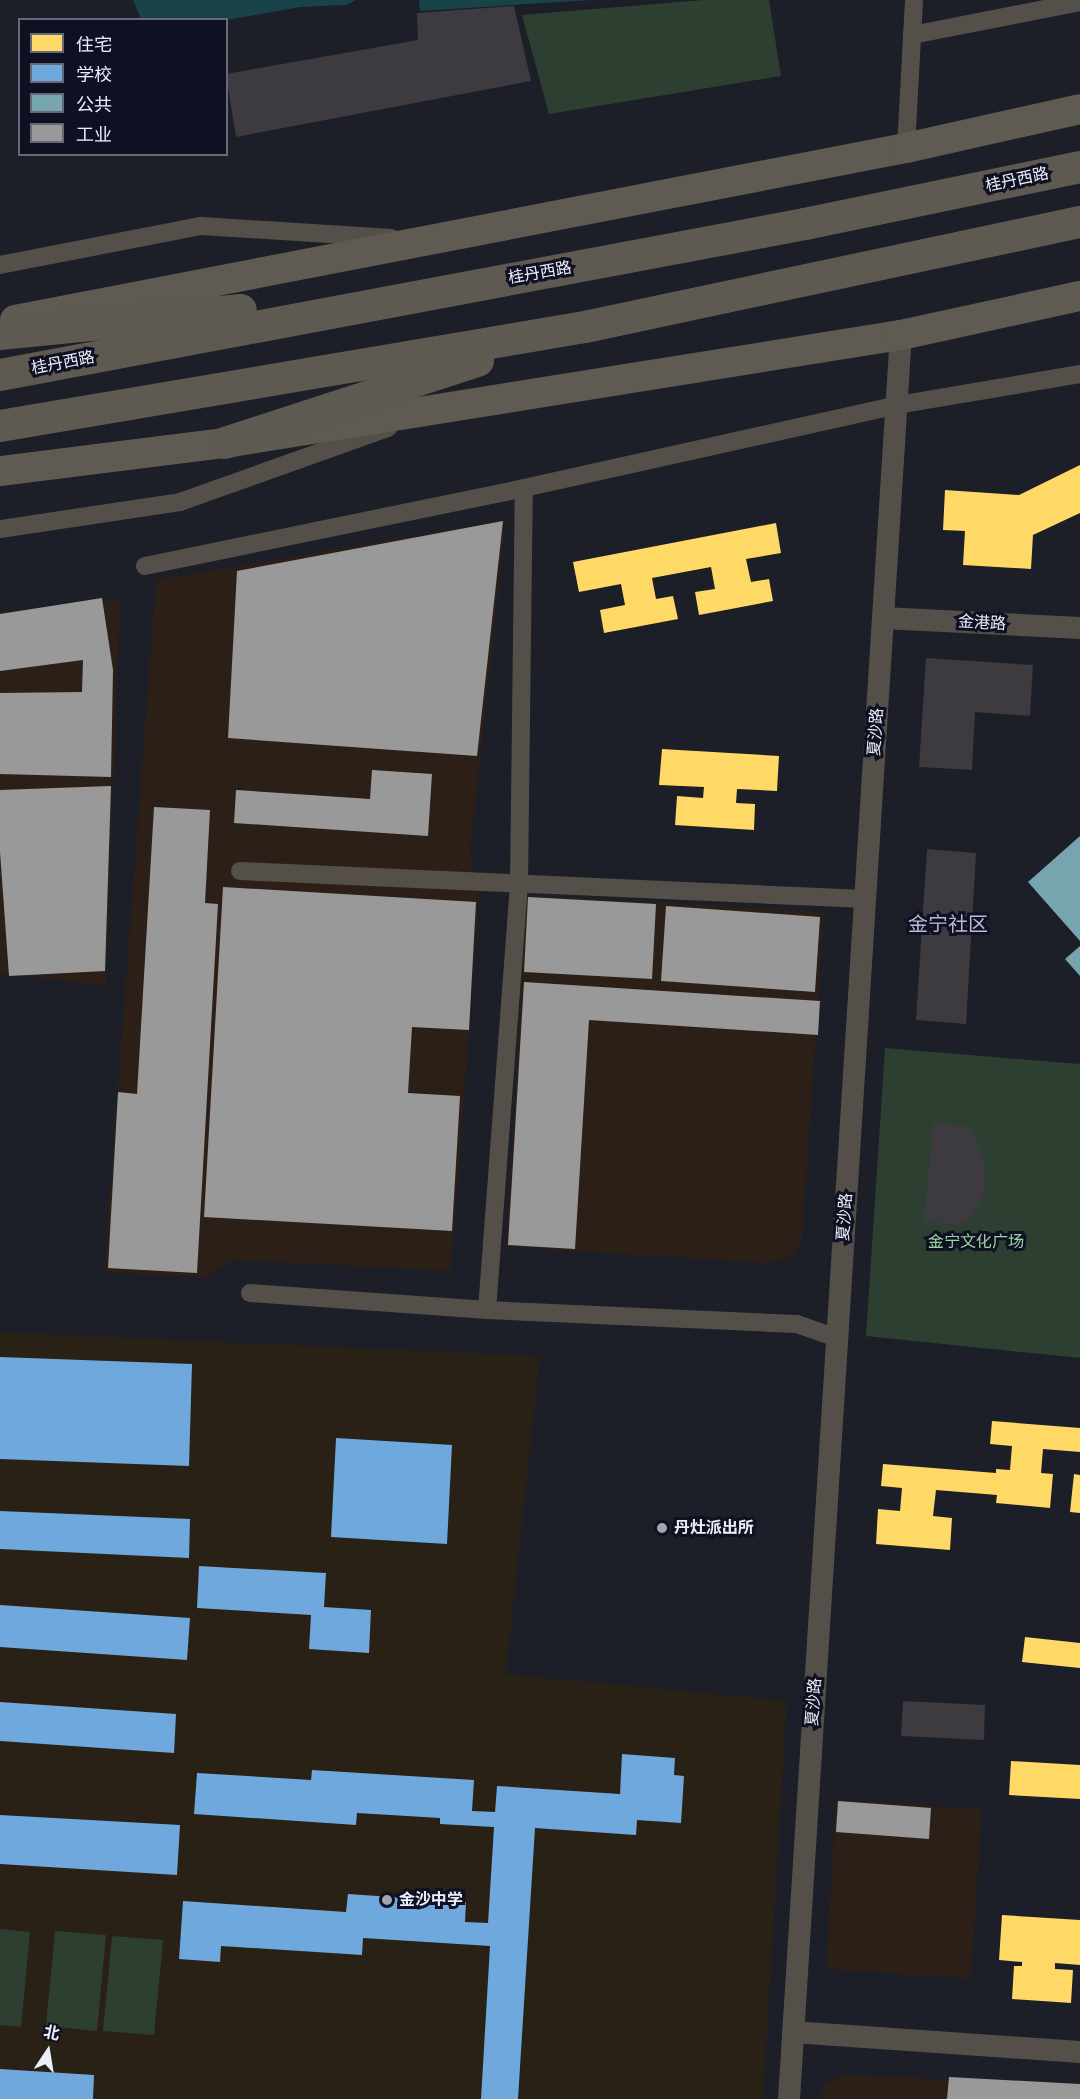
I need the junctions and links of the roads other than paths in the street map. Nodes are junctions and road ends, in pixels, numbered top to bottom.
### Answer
1 (914, 0) edge
2 (1080, 2) edge
3 (912, 34) junction
4 (1080, 109) edge
5 (906, 148) junction
6 (1080, 167) edge
7 (1080, 222) edge
8 (430, 240) junction
9 (0, 266) edge
10 (454, 288) junction
11 (1080, 296) edge
12 (0, 323) edge
13 (585, 327) junction
14 (0, 334) edge
15 (901, 335) junction
16 (1080, 374) edge
17 (0, 375) edge
18 (897, 405) junction
19 (447, 407) junction
20 (0, 426) edge
21 (225, 442) junction
22 (0, 471) edge
23 (524, 489) junction
24 (0, 529) edge
25 (145, 566) dead end
26 (883, 618) junction
27 (1080, 628) edge
28 (240, 871) dead end
29 (519, 884) junction
30 (865, 899) junction
31 (250, 1293) dead end
32 (487, 1311) junction
33 (837, 1338) junction
34 (793, 2031) junction
35 (1080, 2052) edge
36 (789, 2099) edge

1 - 3 street
2 - 3 street
3 - 5 street
4 - 5 main road
5 - 8 main road
6 - 10 highway, 桂丹西路
7 - 13 highway
8 - 9 street
8 - 12 main road
10 - 14 highway
10 - 17 highway, 桂丹西路
11 - 15 main road
13 - 20 highway
13 - 21 highway
15 - 18 street, 夏沙路
15 - 19 main road
16 - 18 street
18 - 23 street
18 - 26 street, 夏沙路
19 - 21 main road
19 - 24 street
21 - 22 main road
23 - 25 street
23 - 29 street
26 - 27 street, 金港路
26 - 30 street, 夏沙路
28 - 29 street
29 - 30 street
29 - 32 street
30 - 33 street, 夏沙路
31 - 32 street
32 - 33 street
33 - 34 street, 夏沙路
34 - 35 street
34 - 36 street, 夏沙路

